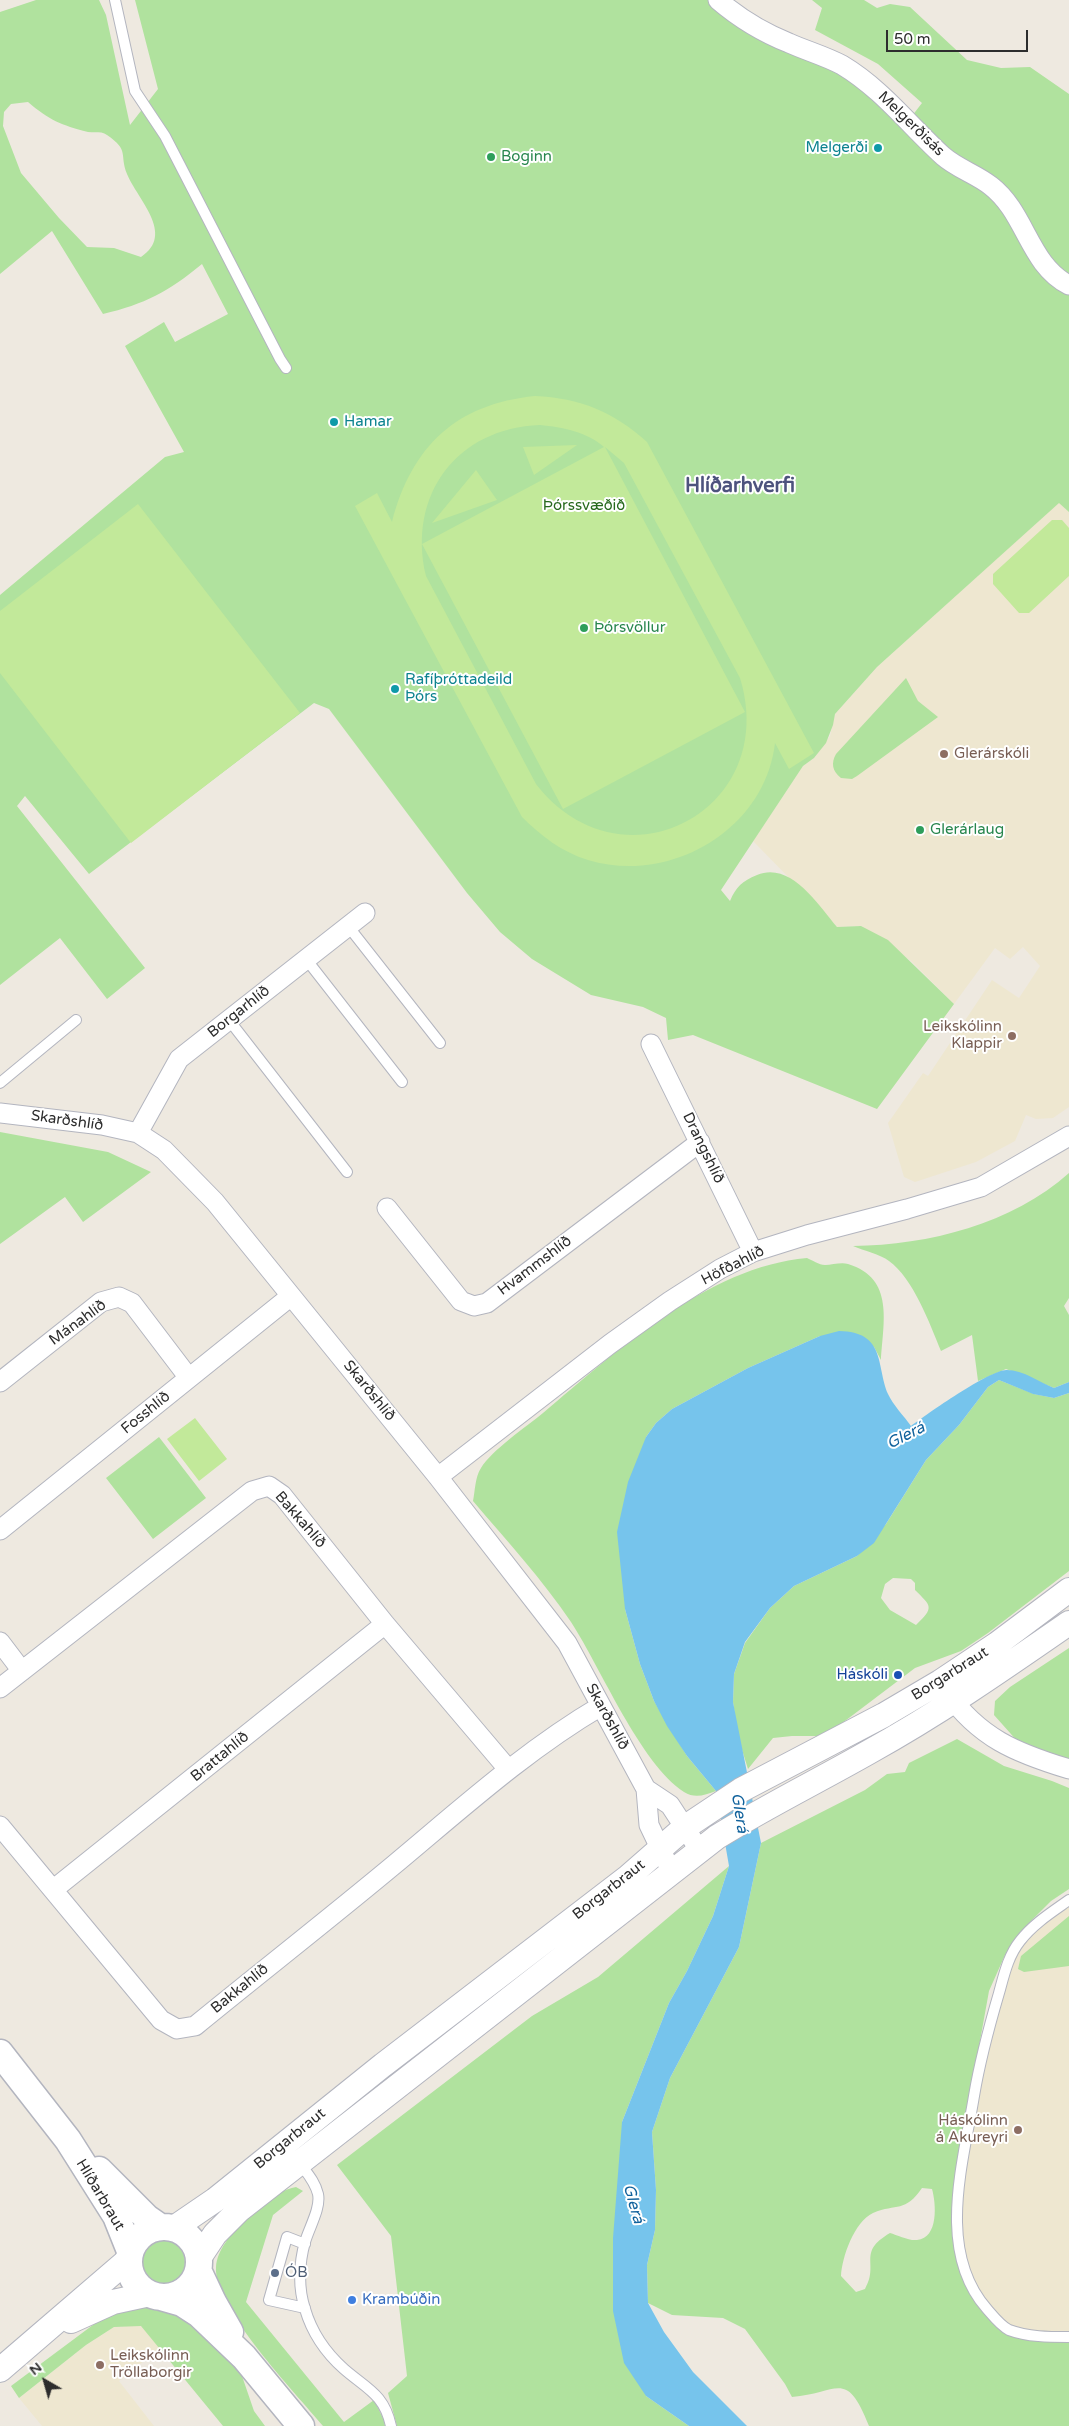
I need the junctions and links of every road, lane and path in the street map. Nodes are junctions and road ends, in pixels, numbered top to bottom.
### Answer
1 (115, 0) edge
2 (718, 0) edge
3 (1069, 286) edge
4 (286, 368) dead end
5 (366, 912) dead end
6 (348, 926) junction
7 (306, 960) junction
8 (76, 1020) dead end
9 (229, 1020) junction
10 (440, 1043) dead end
11 (652, 1044) dead end
12 (402, 1082) dead end
13 (0, 1083) edge
14 (0, 1112) edge
15 (138, 1133) junction
16 (1069, 1136) edge
17 (700, 1142) junction
18 (347, 1172) dead end
19 (387, 1208) dead end
20 (753, 1252) junction
21 (291, 1296) junction
22 (189, 1378) junction
23 (0, 1382) edge
24 (438, 1477) junction
25 (0, 1530) edge
26 (1069, 1590) edge
27 (1069, 1622) edge
28 (385, 1624) junction
29 (0, 1642) edge
30 (22, 1671) junction
31 (0, 1688) edge
32 (946, 1691) junction
33 (602, 1706) junction
34 (508, 1769) junction
35 (1069, 1769) edge
36 (646, 1789) junction
37 (0, 1826) edge
38 (684, 1828) junction
39 (708, 1844) junction
40 (659, 1850) junction
41 (672, 1872) junction
42 (54, 1889) junction
43 (1069, 1900) edge
44 (0, 2053) edge
45 (68, 2140) junction
46 (292, 2153) junction
47 (167, 2228) junction
48 (305, 2244) junction
49 (130, 2255) junction
50 (198, 2264) junction
51 (156, 2295) junction
52 (304, 2308) junction
53 (1069, 2337) edge
54 (37, 2340) junction
55 (244, 2356) junction
56 (0, 2370) edge
57 (301, 2426) edge
58 (391, 2426) edge

1 - 4 lane
2 - 3 street, Melgerðisás
5 - 6 street, Borgarhlíð
6 - 7 street, Borgarhlíð
6 - 10 lane
7 - 9 street, Borgarhlíð
7 - 12 lane
8 - 13 lane
9 - 15 street, Borgarhlíð
9 - 18 lane
11 - 17 street, Drangshlíð
14 - 15 street, Skarðshlíð
15 - 21 street, Skarðshlíð
16 - 20 street, Höfðahlíð
17 - 19 street, Hvammshlíð
17 - 20 street, Drangshlíð
20 - 24 street, Höfðahlíð
21 - 22 street, Fosshlíð
21 - 24 street, Skarðshlíð
22 - 23 street, Mánahlíð
22 - 25 street, Fosshlíð
24 - 33 street, Skarðshlíð
26 - 32 street, Borgarbraut
27 - 32 street, Borgarbraut
28 - 30 street, Bakkahlíð
28 - 34 street, Bakkahlíð
28 - 42 street, Brattahlíð
29 - 30 street
30 - 31 street, Bakkahlíð
32 - 35 street
32 - 38 street, Borgarbraut
32 - 39 street, Borgarbraut
33 - 34 street, Bakkahlíð
33 - 36 street, Skarðshlíð
34 - 42 street, Bakkahlíð
36 - 38 street, Skarðshlíð
36 - 40 street, Skarðshlíð
37 - 42 street, Bakkahlíð
38 - 39 street, Skarðshlíð
38 - 40 street, Borgarbraut
39 - 41 street, Borgarbraut
40 - 41 street, Skarðshlíð
40 - 46 street, Borgarbraut
41 - 46 street, Borgarbraut
43 - 53 lane
44 - 45 main road, Hlíðarbraut
45 - 47 main road, Hlíðarbraut
45 - 49 main road, Hlíðarbraut
46 - 47 street, Borgarbraut
46 - 48 lane
46 - 50 street, Borgarbraut
47 - 49 main road
47 - 50 main road
48 - 52 lane
48 - 52 lane
49 - 51 main road
49 - 54 street
50 - 51 main road
50 - 55 main road
51 - 54 street
51 - 55 main road
52 - 58 lane
54 - 56 street
55 - 57 main road

